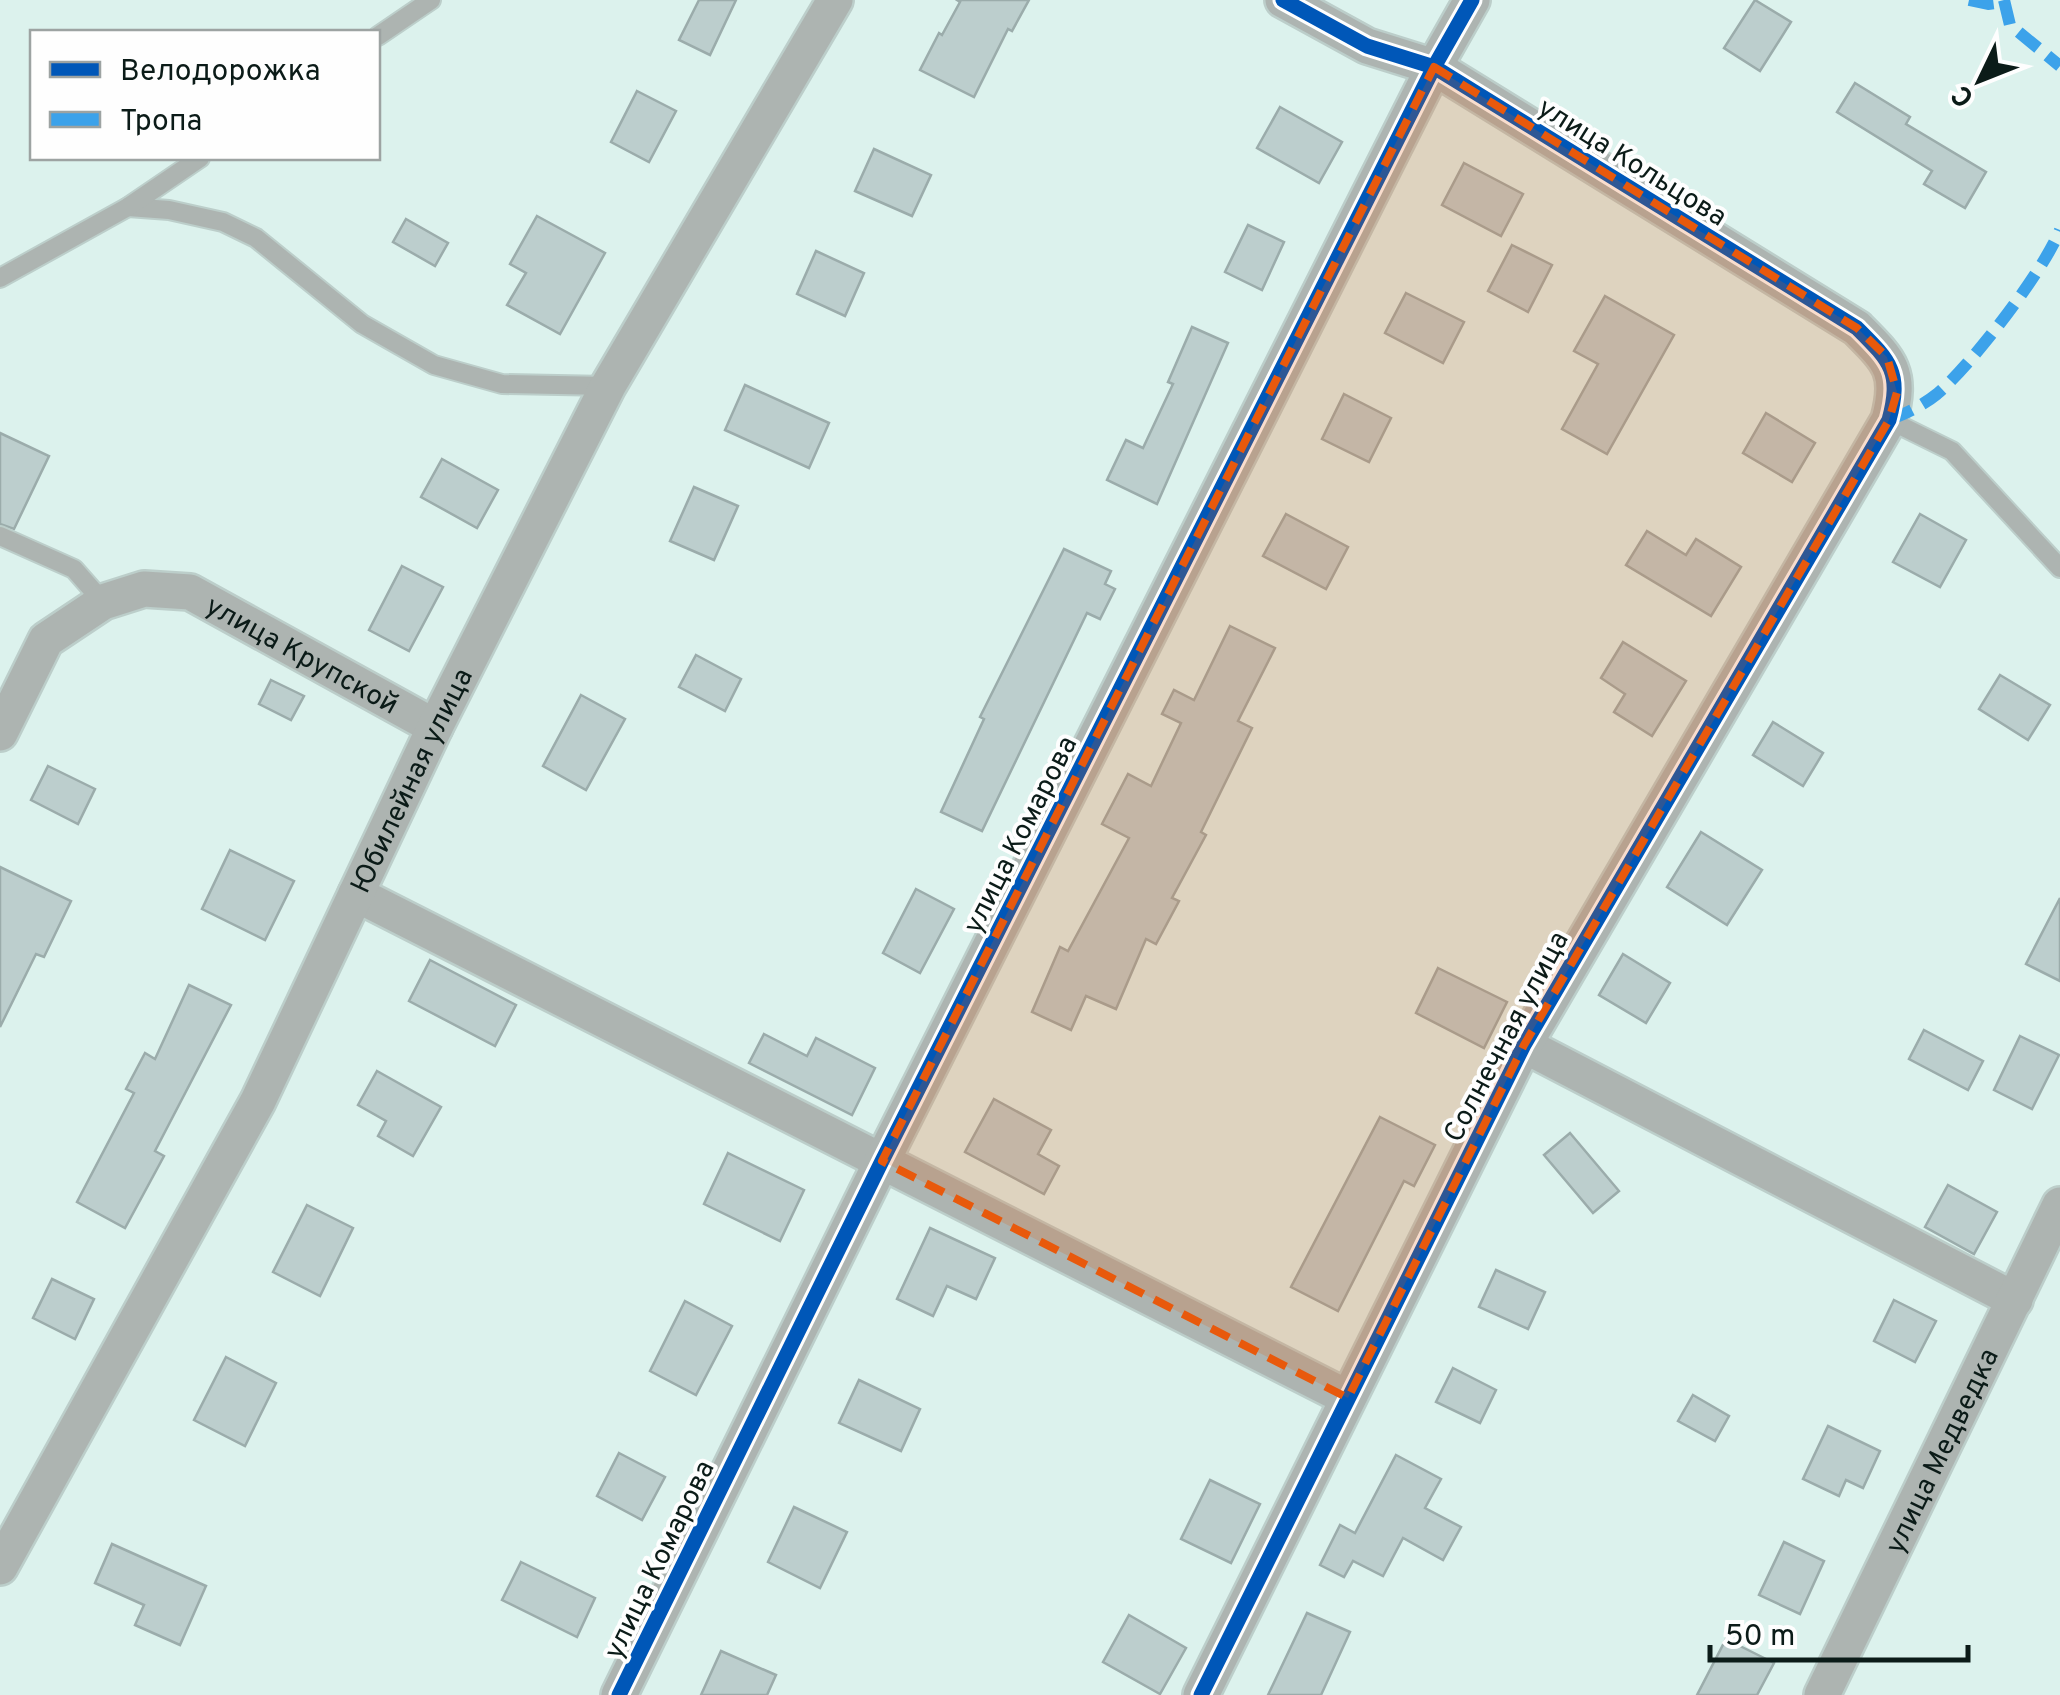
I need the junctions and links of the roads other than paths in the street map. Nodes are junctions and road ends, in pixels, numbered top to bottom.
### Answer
1 (431, 0) edge
2 (835, 0) edge
3 (1283, 0) edge
4 (1472, 0) edge
5 (380, 35) edge
6 (1434, 68) junction
7 (197, 160) edge
8 (128, 207) junction
9 (0, 278) edge
10 (608, 386) junction
11 (1889, 420) junction
12 (0, 536) edge
13 (2060, 568) edge
14 (103, 602) junction
15 (435, 728) junction
16 (0, 733) edge
17 (356, 894) junction
18 (1524, 1044) junction
19 (882, 1162) junction
20 (2060, 1205) edge
21 (2015, 1300) junction
22 (1348, 1398) junction
23 (3, 1550) edge
24 (618, 1695) edge
25 (1202, 1695) edge
26 (1822, 1695) edge

1 - 5 lane
2 - 10 street, Юбилейная улица
3 - 6 street, улица Кольцова
4 - 6 street, улица Комарова
6 - 11 street, улица Кольцова
6 - 19 street, улица Комарова
7 - 8 lane
8 - 9 lane
8 - 10 lane
10 - 15 street, Юбилейная улица
11 - 13 lane
11 - 18 street, Солнечная улица
12 - 14 lane
14 - 15 street, улица Крупской
14 - 16 street, улица Крупской
15 - 17 street, Юбилейная улица
17 - 19 street
17 - 23 street, Юбилейная улица
18 - 21 street
18 - 22 street, Солнечная улица
19 - 22 street
19 - 24 street, улица Комарова
20 - 21 street, улица Медведка
21 - 26 street, улица Медведка
22 - 25 street, Солнечная улица

